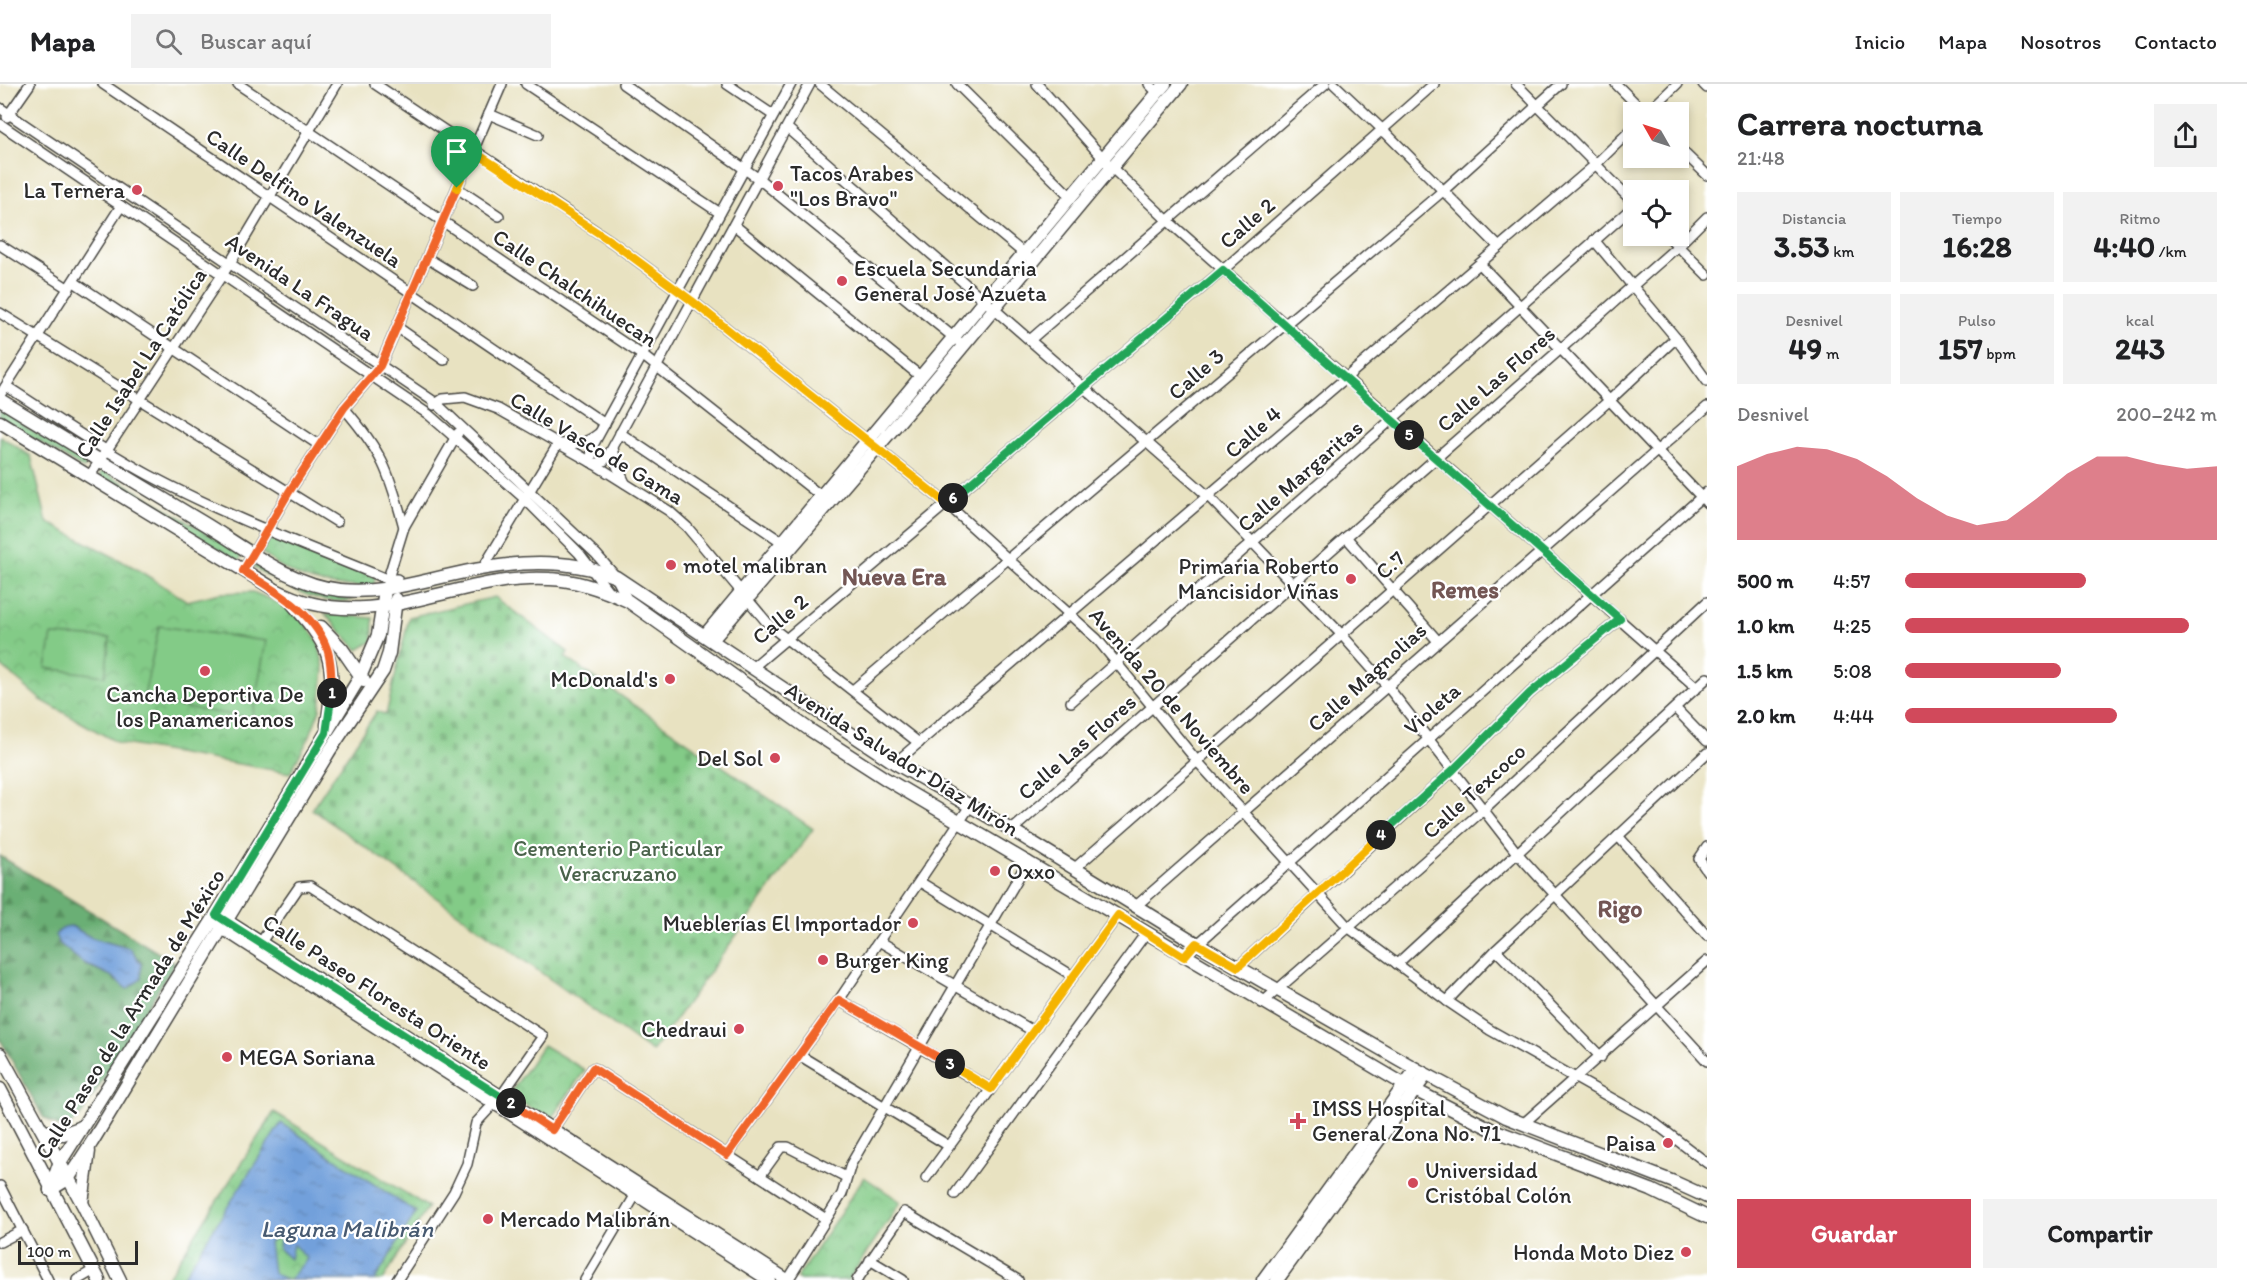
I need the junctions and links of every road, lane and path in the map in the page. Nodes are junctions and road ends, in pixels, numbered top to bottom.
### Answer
1 (30, 84) edge
2 (103, 84) edge
3 (238, 84) edge
4 (337, 84) edge
5 (375, 84) edge
6 (502, 84) edge
7 (526, 84) edge
8 (623, 84) edge
9 (727, 84) edge
10 (790, 84) edge
11 (810, 84) edge
12 (820, 84) edge
13 (957, 84) edge
14 (1037, 84) edge
15 (1181, 84) edge
16 (1325, 84) edge
17 (1334, 84) edge
18 (1434, 84) edge
19 (1516, 84) edge
20 (1561, 84) edge
21 (1616, 84) edge
22 (1677, 84) edge
23 (1703, 84) edge
24 (1157, 87) edge
25 (1707, 88) edge
26 (1635, 102) edge
27 (1657, 102) edge
28 (1539, 106) junction
29 (0, 108) edge
30 (9, 114) junction
31 (489, 114) junction
32 (773, 115) junction
33 (0, 125) edge
34 (787, 128) junction
35 (1384, 131) junction
36 (308, 132) junction
37 (538, 135) dead end
38 (1623, 138) edge
39 (473, 151) junction
40 (1689, 158) edge
41 (1107, 162) junction
42 (1595, 165) junction
43 (745, 169) junction
44 (1707, 175) edge
45 (759, 179) junction
46 (457, 188) junction
47 (1444, 190) junction
48 (1623, 193) edge
49 (1070, 196) junction
50 (268, 198) junction
51 (121, 206) junction
52 (720, 213) junction
53 (1623, 214) edge
54 (499, 216) dead end
55 (1707, 217) edge
56 (1167, 220) junction
57 (442, 223) junction
58 (734, 225) junction
59 (1689, 235) edge
60 (1594, 240) junction
61 (0, 245) edge
62 (1678, 246) joint
63 (1499, 247) junction
64 (427, 258) junction
65 (1029, 258) junction
66 (230, 262) junction
67 (1480, 264) junction
68 (1223, 270) junction
69 (1707, 274) edge
70 (221, 276) junction
71 (1633, 285) junction
72 (72, 286) junction
73 (473, 286) dead end
74 (678, 290) junction
75 (411, 295) junction
76 (984, 300) junction
77 (692, 301) junction
78 (1520, 306) junction
79 (994, 309) junction
80 (0, 312) edge
81 (1284, 323) junction
82 (397, 327) junction
83 (38, 336) junction
84 (953, 336) junction
85 (1676, 338) junction
86 (1030, 340) junction
87 (963, 345) junction
88 (174, 348) junction
89 (1561, 348) junction
90 (642, 355) junction
91 (444, 360) dead end
92 (380, 366) junction
93 (657, 367) junction
94 (369, 376) junction
95 (920, 376) junction
96 (1346, 378) junction
97 (1707, 381) edge
98 (6, 386) junction
99 (1084, 387) junction
100 (0, 395) edge
101 (1611, 399) junction
102 (0, 400) edge
103 (140, 400) junction
104 (436, 403) junction
105 (1707, 407) edge
106 (344, 408) junction
107 (428, 414) junction
108 (1393, 420) junction
109 (0, 422) edge
110 (462, 426) junction
111 (602, 428) junction
112 (620, 433) junction
113 (456, 436) junction
114 (867, 439) junction
115 (1147, 442) junction
116 (558, 444) junction
117 (319, 445) junction
118 (613, 447) junction
119 (878, 448) junction
120 (1657, 451) junction
121 (104, 456) junction
122 (1435, 458) junction
123 (592, 463) junction
124 (89, 477) junction
125 (626, 485) junction
126 (530, 490) junction
127 (289, 492) junction
128 (821, 496) junction
129 (1208, 496) junction
130 (1705, 497) edge
131 (525, 499) junction
132 (947, 504) junction
133 (1489, 504) junction
134 (337, 522) dead end
135 (404, 527) junction
136 (265, 531) junction
137 (1346, 537) junction
138 (782, 542) junction
139 (1253, 543) junction
140 (1541, 550) junction
141 (253, 553) junction
142 (1008, 559) junction
143 (591, 567) junction
144 (483, 568) junction
145 (243, 571) junction
146 (616, 577) junction
147 (391, 584) junction
148 (1293, 584) junction
149 (1391, 589) junction
150 (609, 592) junction
151 (285, 595) junction
152 (744, 596) junction
153 (1593, 596) junction
154 (628, 602) junction
155 (1707, 602) edge
156 (389, 607) junction
157 (298, 610) junction
158 (1071, 614) junction
159 (1620, 619) junction
160 (1342, 635) junction
161 (709, 638) junction
162 (787, 639) junction
163 (1437, 640) junction
164 (1654, 650) junction
165 (1119, 662) junction
166 (752, 668) junction
167 (360, 677) junction
168 (1707, 678) edge
169 (1388, 687) junction
170 (371, 688) junction
171 (1697, 688) junction
172 (853, 690) junction
173 (1071, 702) dead end
174 (1153, 707) junction
175 (1675, 708) junction
176 (326, 733) junction
177 (818, 735) junction
178 (854, 736) junction
179 (1429, 737) junction
180 (1707, 741) edge
181 (919, 743) junction
182 (1707, 753) edge
183 (1197, 761) junction
184 (895, 763) junction
185 (1454, 772) junction
186 (970, 806) junction
187 (1482, 811) junction
188 (1243, 814) junction
189 (962, 821) junction
190 (1012, 830) junction
191 (1618, 836) junction
192 (1707, 847) edge
193 (1517, 853) junction
194 (1028, 861) junction
195 (1287, 862) junction
196 (1075, 868) junction
197 (1707, 871) edge
198 (920, 882) junction
199 (1317, 894) junction
200 (1555, 894) junction
201 (1136, 906) junction
202 (1118, 915) junction
203 (220, 921) junction
204 (990, 926) junction
205 (1348, 928) junction
206 (1146, 933) junction
207 (1707, 936) edge
208 (879, 941) junction
209 (261, 942) junction
210 (1196, 943) junction
211 (1496, 950) junction
212 (1184, 957) junction
213 (1707, 961) edge
214 (1397, 964) junction
215 (185, 965) junction
216 (1238, 967) junction
217 (196, 971) junction
218 (1073, 976) junction
219 (955, 986) junction
220 (1280, 991) junction
221 (839, 1000) junction
222 (1447, 1001) junction
223 (1262, 1003) junction
224 (159, 1005) junction
225 (1658, 1005) junction
226 (171, 1012) junction
227 (1033, 1031) junction
228 (920, 1047) junction
229 (0, 1054) edge
230 (799, 1055) junction
231 (1601, 1057) junction
232 (1707, 1061) edge
233 (1421, 1072) junction
234 (1577, 1078) junction
235 (1410, 1088) junction
236 (0, 1089) edge
237 (991, 1089) junction
238 (498, 1100) junction
239 (884, 1107) junction
240 (1524, 1124) junction
241 (83, 1126) junction
242 (43, 1131) junction
243 (549, 1134) junction
244 (92, 1142) junction
245 (949, 1146) junction
246 (727, 1155) junction
247 (1706, 1160) edge
248 (59, 1164) junction
249 (760, 1176) junction
250 (846, 1177) junction
251 (926, 1178) dead end
252 (68, 1179) junction
253 (0, 1186) edge
254 (50, 1190) junction
255 (638, 1191) junction
256 (955, 1194) dead end
257 (1707, 1197) edge
258 (4, 1201) edge
259 (82, 1203) junction
260 (1324, 1206) junction
261 (1707, 1217) edge
262 (826, 1219) junction
263 (22, 1230) junction
264 (0, 1242) edge
265 (870, 1260) junction
266 (96, 1275) edge
267 (48, 1280) edge
268 (77, 1280) edge
269 (120, 1280) edge
270 (397, 1280) edge
271 (585, 1280) edge
272 (768, 1280) edge
273 (787, 1280) edge
274 (857, 1280) edge
275 (903, 1280) edge
276 (1018, 1280) edge
277 (1263, 1280) edge
278 (1277, 1280) edge

1 - 30 street
2 - 50 street, Calle Delfino Valenzuela
3 - 36 street, Calle Chalchihuecan
4 - 36 street, Calle Isabel La Católica
5 - 39 street, Avenida 20 de Noviembre
6 - 31 street
7 - 52 street
8 - 43 street
9 - 32 street
10 - 32 street
11 - 34 street
12 - 65 street
13 - 49 street
14 - 41 street
15 - 41 main road
16 - 56 street
17 - 35 street
18 - 35 street, Calle 2
19 - 28 street
20 - 28 street, Calle 3
21 - 26 street
22 - 27 street
23 - 25 street
24 - 41 main road
28 - 42 street
28 - 47 street, Calle 3
29 - 30 street, Avenida La Fragua
30 - 33 street
30 - 66 street, Avenida La Fragua
31 - 37 street
31 - 39 street
32 - 43 street
33 - 51 street, Avenida La Fragua
34 - 45 street
34 - 76 street
35 - 47 street
35 - 68 street, Calle 2
36 - 50 street, Calle Isabel La Católica
36 - 57 street, Calle Chalchihuecan
38 - 42 street, Calle 4
39 - 46 street
39 - 74 street, Avenida 20 de Noviembre
40 - 44 street
41 - 49 main road
41 - 56 street
41 - 65 main road
42 - 48 street
42 - 63 street, Calle 4
43 - 45 street
43 - 52 street
45 - 58 street
45 - 84 street
46 - 54 street
46 - 57 street
47 - 63 street
47 - 81 street, Calle 3
49 - 65 main road
50 - 66 street, Calle Isabel La Católica
50 - 75 street, Calle Delfino Valenzuela
51 - 70 street, Avenida La Fragua
51 - 72 street
52 - 74 street
53 - 60 street, Calle Margaritas
55 - 59 street, Calle Las Flores
56 - 68 street
56 - 86 street
57 - 64 street
57 - 90 street, Calle Chalchihuecan
58 - 77 street
58 - 95 street
60 - 71 street
60 - 78 street, Calle Margaritas
61 - 72 street
62 - 69 street
62 - 71 street, Calle Las Flores
63 - 67 street, Calle 4
64 - 73 street
64 - 75 street
65 - 76 main road
65 - 79 main road
66 - 70 street, Calle Isabel La Católica
66 - 92 street, Avenida La Fragua
67 - 78 street
67 - 96 street, Calle 4
68 - 81 street
68 - 99 street, Calle 2
70 - 88 street, Calle Isabel La Católica
70 - 94 street, Avenida La Fragua
71 - 85 street
71 - 89 street, Calle Las Flores
72 - 83 street
72 - 88 street
74 - 77 street, Avenida 20 de Noviembre
74 - 90 street
75 - 82 street
75 - 111 street, Calle Delfino Valenzuela
76 - 79 street
76 - 84 main road
77 - 93 street
77 - 114 street, Avenida 20 de Noviembre
78 - 89 street
78 - 108 street, Calle Margaritas
79 - 86 street
79 - 87 main road
80 - 83 street
81 - 96 street
81 - 115 street, Calle 3
82 - 91 street
82 - 92 street
83 - 98 street
83 - 103 street
84 - 87 street
84 - 95 main road
85 - 97 street
85 - 101 street, C.7
86 - 99 street
87 - 119 main road
88 - 103 street, Calle Isabel La Católica
88 - 117 street
89 - 101 street
89 - 122 street, Calle Las Flores
90 - 93 street, Calle Chalchihuecan
90 - 111 street
92 - 94 street
92 - 104 street, Avenida La Fragua
93 - 112 street
93 - 128 street, Calle Chalchihuecan
94 - 106 street
94 - 107 street, Avenida La Fragua
95 - 114 main road
96 - 108 street
96 - 129 street, Calle 4
98 - 100 street
98 - 121 street, Avenida Salvador Díaz Mirón
99 - 115 street
99 - 132 street, Calle 2
101 - 120 street
101 - 133 street, C.7
102 - 121 main road, Avenida Salvador Díaz Mirón
103 - 121 street, Calle Isabel La Católica
103 - 127 street
104 - 107 street
104 - 110 street, Avenida La Fragua
104 - 116 street, Calle Vasco de Gama
105 - 120 street, Calle Magnolias
106 - 117 street
106 - 135 street
107 - 113 street, Avenida La Fragua
108 - 122 street
108 - 139 street, Calle Margaritas
109 - 124 main road, Avenida Salvador Díaz Mirón
110 - 113 street
110 - 126 street, Avenida La Fragua
111 - 116 street
111 - 123 street
112 - 118 street
112 - 138 street
113 - 131 street, Avenida La Fragua
113 - 135 street
114 - 119 street, Avenida 20 de Noviembre
114 - 128 main road
115 - 129 street
115 - 142 street, Calle 3
116 - 123 street, Calle Vasco de Gama
116 - 126 street
117 - 127 street
118 - 123 street
118 - 125 street
119 - 132 street, Avenida 20 de Noviembre
119 - 152 main road
120 - 130 street
120 - 140 street, Calle Magnolias
121 - 124 street, Calle Isabel La Católica
121 - 136 street, Avenida Salvador Díaz Mirón
121 - 141 main road, Avenida Salvador Díaz Mirón
122 - 133 street
122 - 137 street, Calle Las Flores
123 - 125 street, Calle Vasco de Gama
124 - 145 main road, Avenida Salvador Díaz Mirón
125 - 152 street, Calle Vasco de Gama
126 - 131 street
126 - 146 street, Avenida La Fragua
127 - 134 street
127 - 136 street
128 - 138 main road
129 - 139 street
129 - 158 street, Calle 4
130 - 153 street, Violeta
131 - 143 street, Avenida La Fragua
131 - 144 street
132 - 142 street, Avenida 20 de Noviembre
132 - 162 street, Calle 2
133 - 140 street
133 - 149 street, C.7
135 - 147 street
136 - 141 street
136 - 147 street, Avenida Salvador Díaz Mirón
137 - 148 street, Calle Las Flores
137 - 149 street
138 - 152 main road
139 - 148 street
139 - 165 street, Calle Margaritas
140 - 153 street
140 - 163 street, Calle Magnolias
141 - 145 street
141 - 147 main road, Avenida Salvador Díaz Mirón
142 - 158 street, Avenida 20 de Noviembre
142 - 172 street, Calle 3
143 - 144 main road, Avenida Salvador Díaz Mirón
143 - 146 main road, Avenida Salvador Díaz Mirón
143 - 150 street, Avenida La Fragua
144 - 147 main road, Avenida Salvador Díaz Mirón
145 - 151 main road, Avenida Salvador Díaz Mirón
146 - 154 street, Avenida La Fragua
146 - 161 main road, Avenida Salvador Díaz Mirón
147 - 156 main road, Calle Paseo de la Armada de México
148 - 160 street
148 - 174 street, Calle Las Flores
149 - 160 street, C.7
149 - 163 street
150 - 154 main road, Avenida Salvador Díaz Mirón
150 - 156 main road, Avenida Salvador Díaz Mirón
151 - 156 main road, Avenida Salvador Díaz Mirón
151 - 157 main road
152 - 161 main road
152 - 162 street, Calle Vasco de Gama
153 - 159 street
153 - 179 street, Violeta
154 - 177 main road, Avenida Salvador Díaz Mirón
155 - 164 street, Calle Texcoco
156 - 167 main road, Calle Paseo de la Armada de México
156 - 170 main road, Calle Paseo de la Armada de México
157 - 167 main road
157 - 176 main road
158 - 165 street, Avenida 20 de Noviembre
158 - 181 street, Calle 4
159 - 164 street
159 - 185 street
160 - 169 street
160 - 183 street, C.7
161 - 166 main road, Avenida Salvador Díaz Mirón
162 - 166 street, Calle 2
162 - 172 street, Calle Vasco de Gama
163 - 169 street, Calle Magnolias
164 - 171 street
164 - 187 street, Calle Texcoco
165 - 173 street, Calle Margaritas
165 - 174 street, Avenida 20 de Noviembre
166 - 178 main road, Avenida Salvador Díaz Mirón
167 - 170 main road
167 - 176 main road, Calle Paseo de la Armada de México
168 - 171 street
169 - 179 street
169 - 188 street, Calle Magnolias
170 - 203 main road, Calle Paseo de la Armada de México
171 - 175 street
172 - 181 street, Calle Vasco de Gama
174 - 183 street, Avenida 20 de Noviembre
174 - 190 street, Calle Las Flores
175 - 180 street
175 - 193 street
176 - 203 main road, Calle Paseo de la Armada de México
177 - 178 main road
177 - 189 main road, Avenida Salvador Díaz Mirón
178 - 184 main road, Avenida Salvador Díaz Mirón
179 - 185 street
179 - 195 street, Violeta
181 - 184 street, Calle 4
182 - 191 street
183 - 188 street, Avenida 20 de Noviembre
183 - 196 street, C.7
184 - 186 main road, Avenida Salvador Díaz Mirón
185 - 187 street
185 - 199 street
186 - 189 street
186 - 190 main road, Avenida Salvador Díaz Mirón
187 - 193 street
187 - 205 street, Calle Texcoco
188 - 195 street, Avenida 20 de Noviembre
188 - 201 street, Calle Magnolias
189 - 194 main road, Avenida Salvador Díaz Mirón
189 - 198 street
190 - 196 main road, Avenida Salvador Díaz Mirón
191 - 200 street
191 - 207 street
192 - 197 street
193 - 200 street
193 - 214 street
194 - 202 main road, Avenida Salvador Díaz Mirón
194 - 204 street
195 - 199 street, Avenida 20 de Noviembre
195 - 210 street, Violeta
196 - 201 main road, Avenida Salvador Díaz Mirón
198 - 204 street
198 - 208 street
199 - 205 street, Avenida 20 de Noviembre
199 - 216 street
200 - 211 street
200 - 225 street
201 - 210 main road, Avenida Salvador Díaz Mirón
202 - 206 main road, Avenida Salvador Díaz Mirón
202 - 218 street
203 - 209 main road, Calle Paseo Floresta Oriente
203 - 215 main road, Calle Paseo de la Armada de México
203 - 217 main road, Calle Paseo de la Armada de México
203 - 238 main road, Calle Paseo Floresta Oriente
204 - 218 street
204 - 219 street
205 - 214 street, Avenida 20 de Noviembre
205 - 220 street, Calle Texcoco
206 - 212 main road, Avenida Salvador Díaz Mirón
206 - 256 street
208 - 219 street
208 - 221 street
209 - 238 main road, Calle Paseo Floresta Oriente
209 - 238 street
210 - 212 street, Violeta
210 - 216 main road, Avenida Salvador Díaz Mirón
211 - 222 street
211 - 231 street
212 - 223 main road, Avenida Salvador Díaz Mirón
213 - 225 street
214 - 222 street, Avenida 20 de Noviembre
215 - 217 main road
215 - 224 main road, Calle Paseo de la Armada de México
216 - 220 main road, Avenida Salvador Díaz Mirón
217 - 226 main road, Calle Paseo de la Armada de México
218 - 227 street
219 - 227 street
219 - 228 street
220 - 223 street, Calle Texcoco
220 - 233 main road, Avenida Salvador Díaz Mirón
221 - 228 street
221 - 230 street
222 - 234 street, Avenida 20 de Noviembre
223 - 235 main road, Avenida Salvador Díaz Mirón
224 - 226 main road
224 - 241 main road, Calle Paseo de la Armada de México
225 - 231 street
225 - 232 street
226 - 244 main road, Calle Paseo de la Armada de México
227 - 237 street
228 - 237 street
228 - 239 street
229 - 242 main road
230 - 239 street
230 - 246 street
231 - 234 street
233 - 235 main road
233 - 240 main road, Avenida Salvador Díaz Mirón
234 - 240 street
234 - 247 street, Avenida 20 de Noviembre
235 - 260 main road
235 - 261 main road, Avenida Salvador Díaz Mirón
236 - 254 main road
237 - 245 street
238 - 243 main road, Calle Paseo Floresta Oriente
238 - 270 street
239 - 245 street
239 - 250 street
240 - 257 main road, Avenida Salvador Díaz Mirón
241 - 242 main road
241 - 248 main road, Calle Paseo de la Armada de México
242 - 248 main road
243 - 246 street
243 - 255 main road, Calle Paseo Floresta Oriente
244 - 252 main road, Calle Paseo de la Armada de México
244 - 259 main road
245 - 251 street
246 - 249 street
248 - 252 main road
248 - 254 main road, Calle Paseo de la Armada de México
249 - 250 street
249 - 262 street
250 - 262 street
252 - 254 main road, Calle Paseo de la Armada de México
252 - 259 main road
253 - 258 street
254 - 266 main road
255 - 271 street
255 - 272 main road, Calle Paseo Floresta Oriente
255 - 273 main road, Calle Paseo Floresta Oriente
258 - 263 street
259 - 269 main road
260 - 277 main road
260 - 278 main road
262 - 273 street
263 - 264 street
263 - 267 street
265 - 274 street
265 - 275 street
265 - 276 street
266 - 268 street

